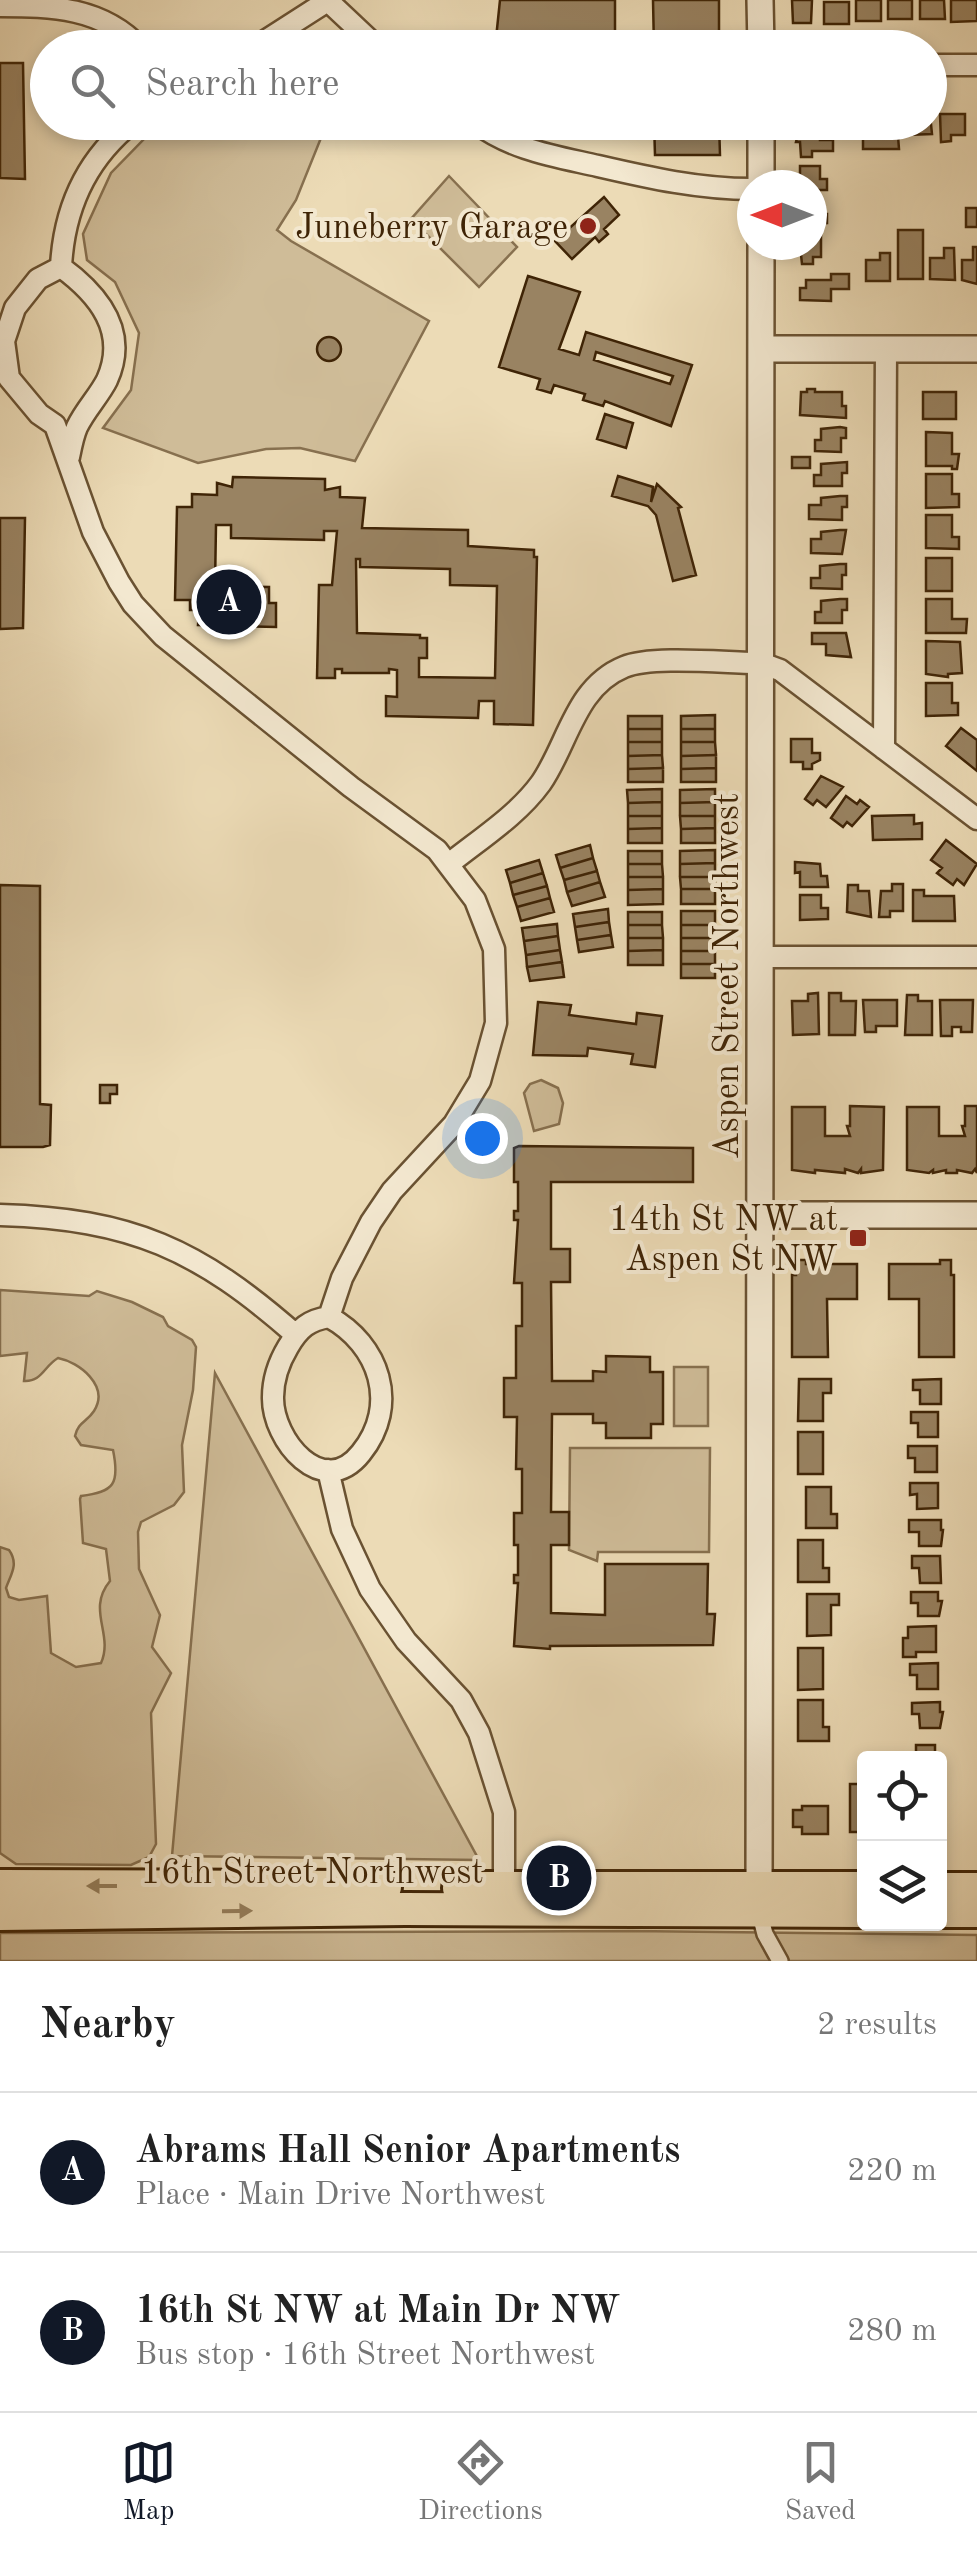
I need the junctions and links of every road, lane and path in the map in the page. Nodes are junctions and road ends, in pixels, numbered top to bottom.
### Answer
1 (329, 0) edge
2 (760, 0) edge
3 (0, 6) edge
4 (119, 30) edge
5 (284, 30) edge
6 (360, 30) edge
7 (761, 30) edge
8 (947, 65) edge
9 (977, 66) edge
10 (112, 140) edge
11 (501, 140) edge
12 (761, 140) edge
13 (761, 170) edge
14 (737, 188) edge
15 (761, 260) edge
16 (61, 267) junction
17 (761, 349) junction
18 (886, 349) junction
19 (977, 349) edge
20 (84, 416) junction
21 (47, 420) junction
22 (68, 457) junction
23 (761, 663) junction
24 (884, 749) junction
25 (977, 819) edge
26 (449, 864) junction
27 (761, 957) junction
28 (977, 957) edge
29 (761, 1214) junction
30 (977, 1214) edge
31 (0, 1216) edge
32 (330, 1317) junction
33 (296, 1335) junction
34 (328, 1470) junction
35 (0, 1886) edge
36 (947, 1888) edge
37 (977, 1888) edge
38 (857, 1889) edge
39 (504, 1899) junction
40 (759, 1900) junction
41 (857, 1910) edge
42 (947, 1912) edge
43 (977, 1912) edge
44 (0, 1914) edge
45 (780, 1961) edge

1 - 5 street
1 - 6 street
2 - 7 street
3 - 4 street
8 - 9 street
10 - 16 street
11 - 14 street
12 - 13 street
15 - 17 street, Aspen Street Northwest
16 - 20 street
16 - 21 street
17 - 18 street
17 - 23 street, Aspen Street Northwest
18 - 19 street
18 - 24 street
20 - 21 street
20 - 22 street
21 - 22 street
22 - 26 street
23 - 24 street
23 - 26 street
23 - 27 street, Aspen Street Northwest
24 - 25 street
26 - 32 street
27 - 28 street
27 - 29 street, Aspen Street Northwest
29 - 30 street
29 - 40 street, Aspen Street Northwest
31 - 33 street
32 - 33 street
32 - 34 street
33 - 34 street
34 - 39 street
39 -> 35 main road, 16th Street Northwest
36 - 37 main road
38 - 40 main road, 16th Street Northwest
39 - 40 main road, 16th Street Northwest
44 -> 39 main road, 16th Street Northwest
40 - 41 main road, 16th Street Northwest
40 - 45 street
42 - 43 main road

